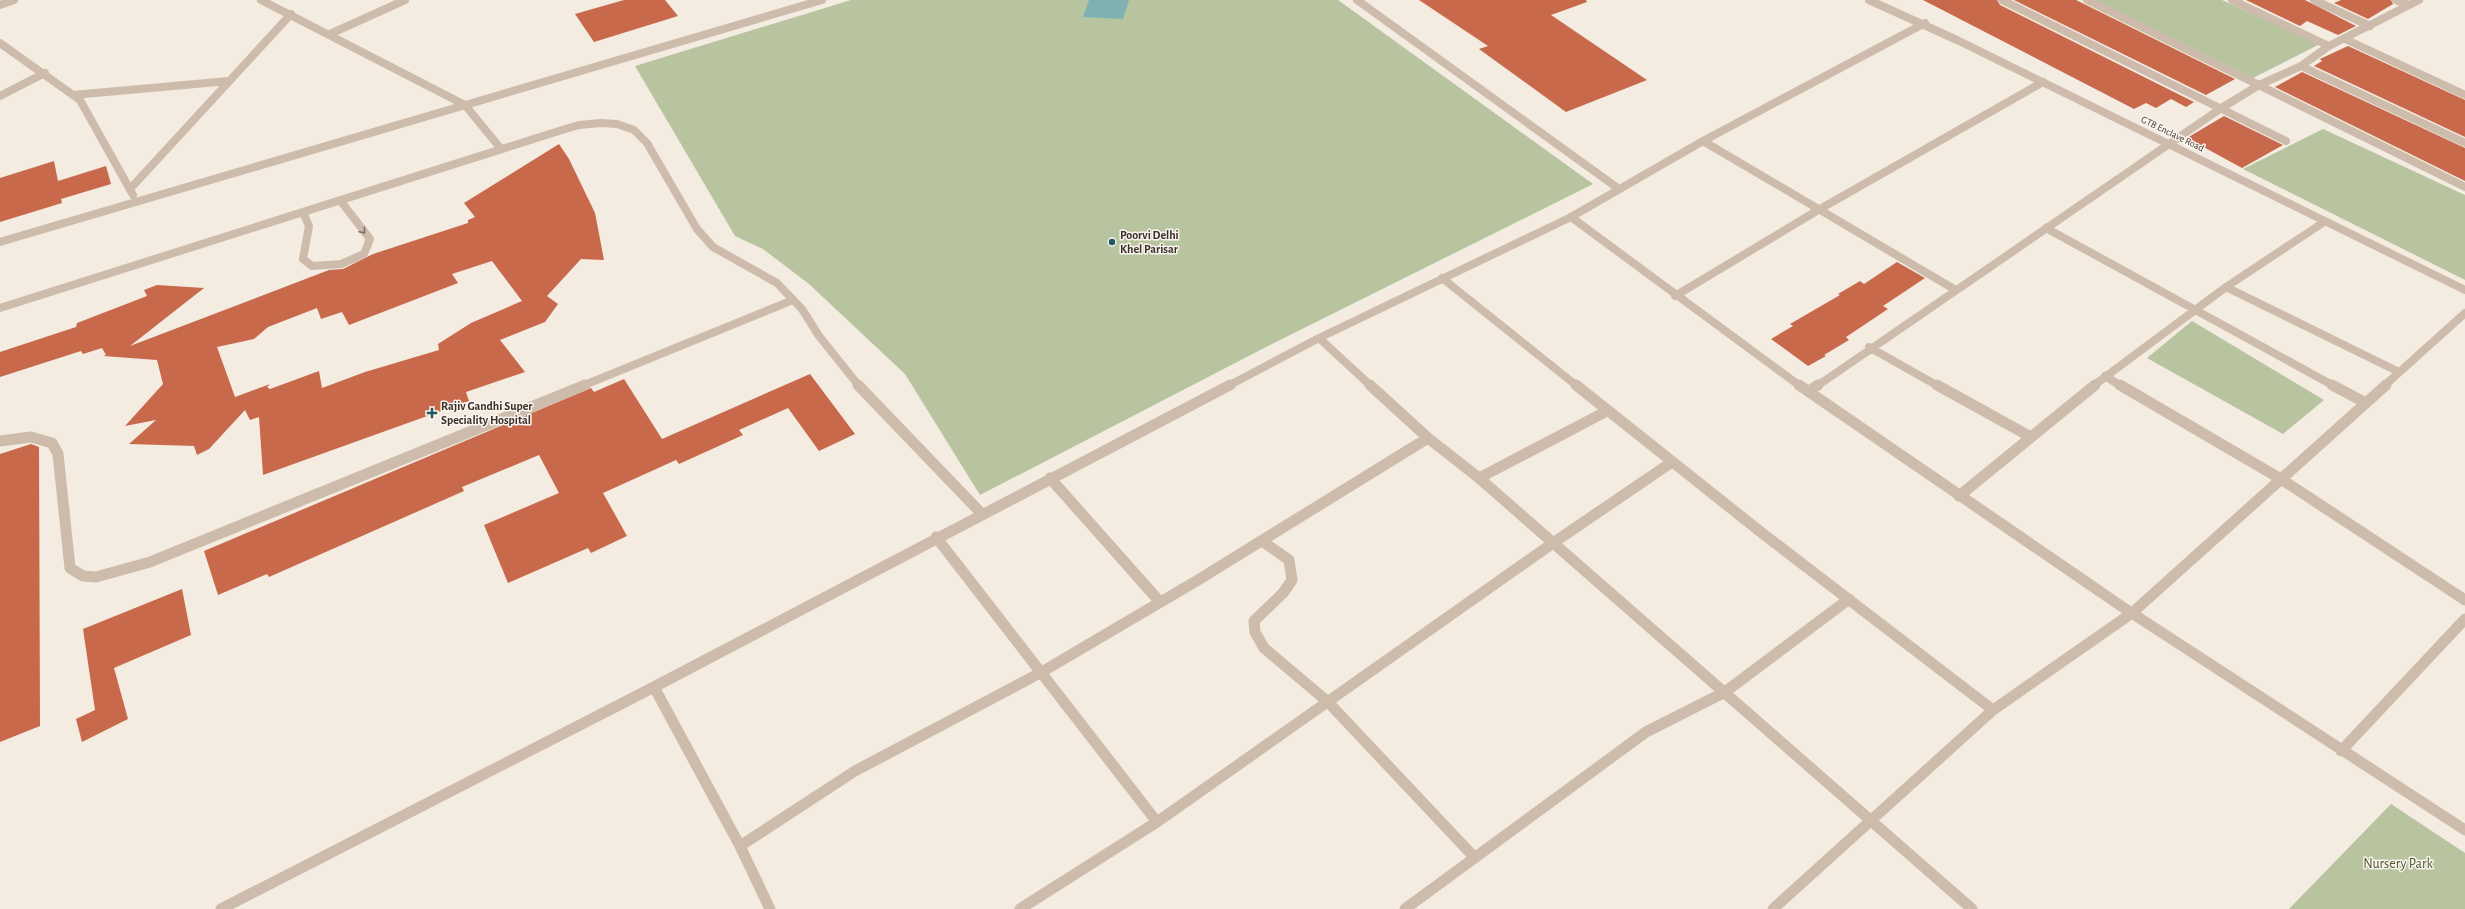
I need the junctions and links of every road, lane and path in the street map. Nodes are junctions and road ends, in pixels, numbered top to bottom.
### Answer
1 (14, 0) edge
2 (261, 0) edge
3 (405, 0) edge
4 (822, 0) edge
5 (1357, 0) edge
6 (1869, 0) edge
7 (2002, 0) edge
8 (2087, 0) edge
9 (2232, 0) edge
10 (2314, 0) edge
11 (2396, 0) edge
12 (2419, 0) edge
13 (806, 2) edge
14 (0, 5) edge
15 (2408, 5) junction
16 (291, 14) junction
17 (1925, 24) junction
18 (2370, 26) junction
19 (330, 34) junction
20 (2345, 39) junction
21 (0, 43) edge
22 (2329, 46) junction
23 (2301, 66) junction
24 (45, 74) junction
25 (229, 81) junction
26 (2043, 82) junction
27 (2259, 85) junction
28 (73, 95) junction
29 (2465, 95) edge
30 (0, 96) edge
31 (465, 105) junction
32 (2220, 109) junction
33 (1703, 141) junction
34 (2286, 141) dead end
35 (2171, 143) junction
36 (2465, 143) edge
37 (501, 149) junction
38 (2465, 187) edge
39 (130, 189) junction
40 (1619, 189) junction
41 (340, 200) junction
42 (137, 202) junction
43 (1820, 209) junction
44 (304, 212) junction
45 (1570, 217) junction
46 (2324, 222) junction
47 (2046, 228) junction
48 (0, 242) edge
49 (1442, 278) junction
50 (2226, 287) junction
51 (1954, 289) junction
52 (2465, 290) edge
53 (1674, 296) junction
54 (793, 300) junction
55 (0, 308) edge
56 (2193, 310) junction
57 (2465, 313) edge
58 (1319, 338) junction
59 (1869, 347) junction
60 (2399, 372) junction
61 (2105, 376) junction
62 (1809, 391) junction
63 (2364, 402) junction
64 (1607, 411) junction
65 (2031, 437) junction
66 (1428, 438) junction
67 (0, 442) edge
68 (1672, 462) junction
69 (1050, 478) junction
70 (1479, 478) junction
71 (2281, 480) junction
72 (1959, 496) junction
73 (981, 513) junction
74 (936, 537) junction
75 (1262, 541) junction
76 (1553, 543) junction
77 (1849, 599) junction
78 (2465, 600) edge
79 (1160, 602) junction
80 (2132, 613) junction
81 (2465, 619) edge
82 (1040, 673) junction
83 (654, 687) junction
84 (1725, 692) junction
85 (1328, 702) junction
86 (1993, 710) junction
87 (2341, 751) junction
88 (1871, 820) junction
89 (1157, 822) junction
90 (2465, 830) edge
91 (740, 846) junction
92 (1474, 858) junction
93 (222, 909) edge
94 (770, 909) edge
95 (1020, 909) edge
96 (1405, 909) edge
97 (1773, 909) edge
98 (1972, 909) edge

1 - 14 street
2 - 16 street
3 - 19 street
4 - 13 street
5 - 40 street
6 - 17 street, GTB Enclave Road
7 - 32 street
8 - 27 street
9 - 22 street
10 - 18 street
11 - 15 street
12 - 15 street
13 - 31 street
15 - 18 street
16 - 19 street
16 - 25 street
17 - 26 street, GTB Enclave Road
17 - 33 street
18 - 20 street
19 - 31 street
20 - 22 street
20 - 29 street
21 - 24 street
22 - 23 street
23 - 27 street
23 - 36 street
24 - 28 street
24 - 30 street
25 - 28 street
25 - 39 street
26 - 35 street, GTB Enclave Road
26 - 43 street
27 - 32 street
27 - 38 street
28 - 39 street
31 - 37 street
31 - 42 street
32 - 34 street
32 - 35 street
33 - 40 street
33 - 43 street
35 - 46 street, GTB Enclave Road
35 - 47 street
37 - 41 street
37 - 54 street
39 - 42 street
40 - 45 street
41 - 44 street
41 -> 44 street
42 - 48 street
43 - 51 street
43 - 53 street
44 - 55 street
45 - 49 street
45 - 53 street
46 - 50 street
46 - 52 street, GTB Enclave Road
47 - 51 street
47 - 56 street
49 - 58 street
49 - 64 street
50 - 56 street
50 - 60 street
51 - 59 street
53 - 62 street
54 - 67 street
54 - 73 street
56 - 61 street
56 - 63 street
57 - 60 street
58 - 66 street
58 - 69 street
59 - 62 street
59 - 65 street
60 - 63 street
61 - 65 street
61 - 71 street
62 - 72 street
63 - 71 street
64 - 68 street
64 - 70 street
65 - 72 street
66 - 70 street
66 - 75 street
68 - 76 street
68 - 77 street
69 - 73 street
69 - 79 street
70 - 76 street
71 - 78 street
71 - 80 street
72 - 80 street
73 - 74 street
74 - 82 street
74 - 83 street
75 - 79 street
75 - 85 street
76 - 84 street
76 - 85 street
77 - 84 street
77 - 86 street
79 - 82 street
80 - 86 street
80 - 87 street
81 - 87 street
82 - 89 street
82 - 91 street
83 - 91 street
83 - 93 street
84 - 88 street
84 - 92 street
85 - 89 street
85 - 92 street
86 - 88 street
87 - 90 street
88 - 97 street
88 - 98 street
89 - 95 street
91 - 94 street
92 - 96 street

